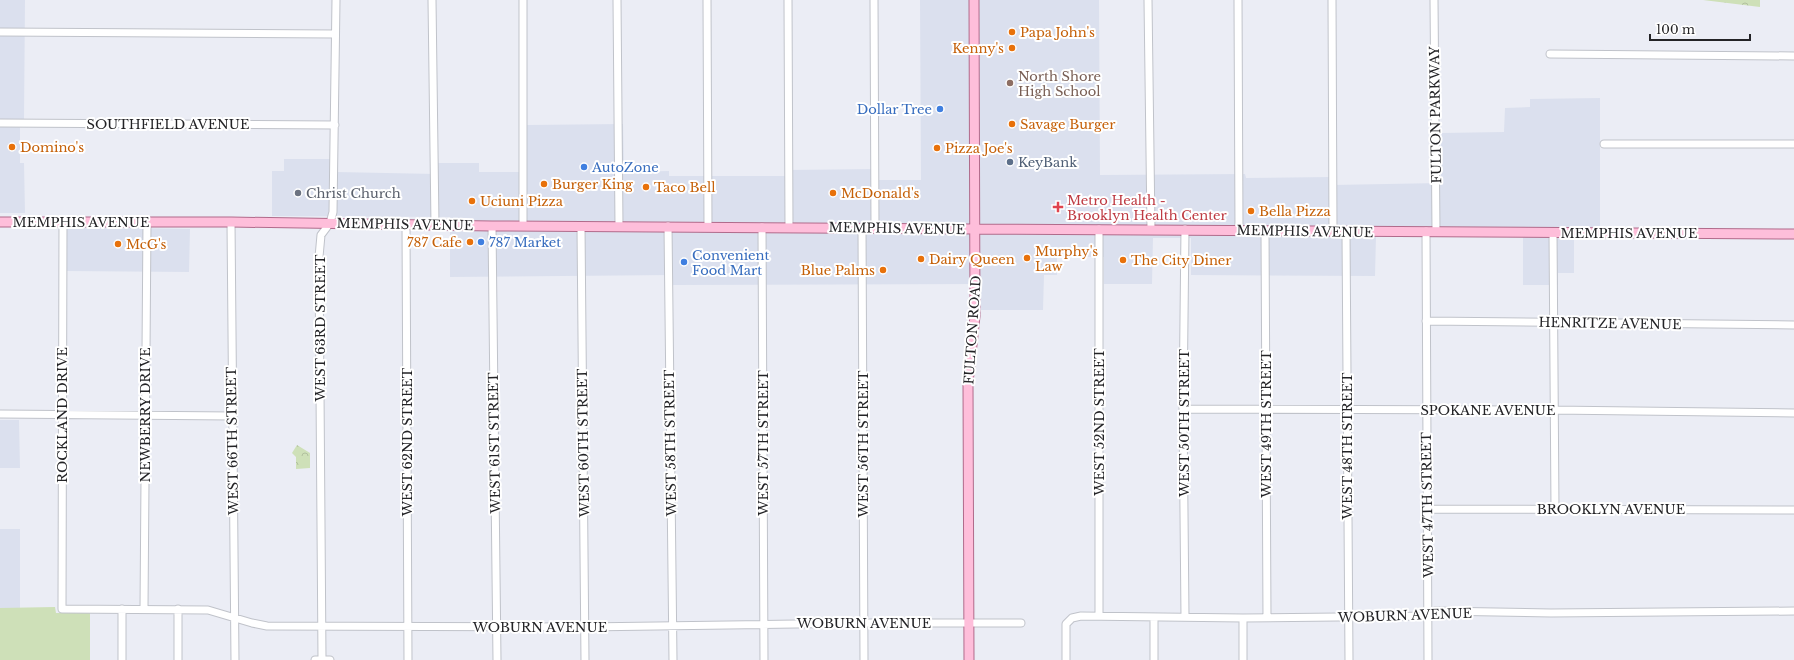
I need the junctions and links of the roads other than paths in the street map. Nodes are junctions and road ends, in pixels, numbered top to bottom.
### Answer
1 (336, 0) edge
2 (432, 0) edge
3 (523, 0) edge
4 (617, 0) edge
5 (707, 0) edge
6 (788, 0) edge
7 (874, 0) edge
8 (974, 0) edge
9 (1148, 0) edge
10 (1238, 0) edge
11 (1332, 0) edge
12 (1434, 0) edge
13 (0, 32) edge
14 (335, 34) junction
15 (1550, 54) dead end
16 (1794, 56) edge
17 (0, 123) edge
18 (335, 125) junction
19 (1604, 144) dead end
20 (1794, 144) edge
21 (0, 222) edge
22 (63, 222) junction
23 (147, 222) junction
24 (231, 222) junction
25 (330, 223) junction
26 (406, 225) junction
27 (434, 226) junction
28 (492, 226) junction
29 (523, 226) junction
30 (619, 226) junction
31 (668, 226) junction
32 (708, 226) junction
33 (580, 227) junction
34 (762, 227) junction
35 (789, 227) junction
36 (862, 228) junction
37 (875, 228) junction
38 (976, 229) junction
39 (1099, 229) junction
40 (1151, 229) junction
41 (1185, 229) junction
42 (1239, 231) junction
43 (1265, 231) junction
44 (1426, 231) junction
45 (1436, 231) junction
46 (1333, 232) junction
47 (1346, 232) junction
48 (1553, 232) junction
49 (1794, 234) edge
50 (1426, 321) junction
51 (1553, 323) junction
52 (1794, 326) edge
53 (1183, 409) junction
54 (1266, 410) junction
55 (1347, 410) junction
56 (1426, 410) junction
57 (1553, 410) junction
58 (1794, 413) edge
59 (0, 414) edge
60 (62, 415) junction
61 (144, 415) junction
62 (232, 416) junction
63 (1428, 509) junction
64 (1554, 509) junction
65 (1794, 510) edge
66 (62, 609) joint
67 (122, 609) junction
68 (144, 609) junction
69 (178, 609) junction
70 (1794, 611) edge
71 (1099, 616) junction
72 (1428, 616) junction
73 (235, 617) junction
74 (1154, 617) junction
75 (1185, 617) junction
76 (1243, 618) junction
77 (1267, 618) junction
78 (1349, 618) junction
79 (864, 623) junction
80 (969, 623) junction
81 (1020, 623) dead end
82 (763, 624) junction
83 (673, 625) junction
84 (321, 626) junction
85 (408, 627) junction
86 (497, 627) junction
87 (585, 627) junction
88 (318, 659) edge
89 (122, 660) edge
90 (178, 660) edge
91 (235, 660) edge
92 (330, 660) edge
93 (408, 660) edge
94 (497, 660) edge
95 (585, 660) edge
96 (673, 660) edge
97 (764, 660) edge
98 (864, 660) edge
99 (969, 660) edge
100 (1066, 660) edge
101 (1154, 660) edge
102 (1243, 660) edge
103 (1349, 660) edge
104 (1428, 660) edge

1 - 14 street, WEST 63RD STREET
2 - 27 street
3 - 29 street
4 - 30 street
5 - 32 street
6 - 35 street
7 - 37 street
8 - 38 main road, FULTON ROAD
9 - 40 street
10 - 42 street
11 - 46 street
12 - 45 street, FULTON PARKWAY
13 - 14 street
14 - 18 street, WEST 63RD STREET
15 - 16 street
17 - 18 street, SOUTHFIELD AVENUE
18 - 25 street, WEST 63RD STREET
19 - 20 street
21 - 22 main road, MEMPHIS AVENUE
22 - 23 main road, MEMPHIS AVENUE
22 - 60 street, ROCKLAND DRIVE
23 - 24 main road, MEMPHIS AVENUE
23 - 61 street, NEWBERRY DRIVE
24 - 25 main road, MEMPHIS AVENUE
24 - 62 street, WEST 66TH STREET
25 - 26 main road, MEMPHIS AVENUE
25 - 84 street, WEST 63RD STREET
26 - 27 main road, MEMPHIS AVENUE
26 - 85 street, WEST 62ND STREET
27 - 28 main road, MEMPHIS AVENUE
28 - 29 main road, MEMPHIS AVENUE
28 - 86 street, WEST 61ST STREET
29 - 33 main road, MEMPHIS AVENUE
30 - 31 main road, MEMPHIS AVENUE
30 - 33 main road, MEMPHIS AVENUE
31 - 32 main road, MEMPHIS AVENUE
31 - 83 street, WEST 58TH STREET
32 - 34 main road, MEMPHIS AVENUE
33 - 87 street, WEST 60TH STREET
34 - 35 main road, MEMPHIS AVENUE
34 - 82 street, WEST 57TH STREET
35 - 36 main road, MEMPHIS AVENUE
36 - 37 main road, MEMPHIS AVENUE
36 - 79 street, WEST 56TH STREET
37 - 38 main road, MEMPHIS AVENUE
38 - 39 main road, MEMPHIS AVENUE
38 - 80 main road, FULTON ROAD
39 - 40 main road, MEMPHIS AVENUE
39 - 71 street, WEST 52ND STREET
40 - 41 main road, MEMPHIS AVENUE
41 - 42 main road, MEMPHIS AVENUE
41 - 53 street, WEST 50TH STREET
42 - 43 main road, MEMPHIS AVENUE
43 - 46 main road, MEMPHIS AVENUE
43 - 54 street, WEST 49TH STREET
44 - 45 main road, MEMPHIS AVENUE
44 - 47 main road, MEMPHIS AVENUE
44 - 50 street, WEST 47TH STREET
45 - 48 main road, MEMPHIS AVENUE
46 - 47 main road, MEMPHIS AVENUE
47 - 55 street, WEST 48TH STREET
48 - 49 main road, MEMPHIS AVENUE
48 - 51 street
50 - 51 street, HENRITZE AVENUE
50 - 56 street, WEST 47TH STREET
51 - 52 street, HENRITZE AVENUE
51 - 57 street
53 - 54 street, SPOKANE AVENUE
53 - 75 street, WEST 50TH STREET
54 - 55 street, SPOKANE AVENUE
54 - 77 street, WEST 49TH STREET
55 - 56 street, SPOKANE AVENUE
55 - 78 street, WEST 48TH STREET
56 - 57 street, SPOKANE AVENUE
56 - 63 street, WEST 47TH STREET
57 - 58 street, SPOKANE AVENUE
57 - 64 street
59 - 60 street
60 - 61 street
60 - 66 street, ROCKLAND DRIVE
61 - 62 street
61 - 68 street, NEWBERRY DRIVE
62 - 73 street, WEST 66TH STREET
63 - 64 street, BROOKLYN AVENUE
63 - 72 street, WEST 47TH STREET
64 - 65 street, BROOKLYN AVENUE
66 - 67 street, WOBURN AVENUE
67 - 68 street, WOBURN AVENUE
67 - 89 street
68 - 69 street, WOBURN AVENUE
69 - 73 street, WOBURN AVENUE
69 - 90 street
70 - 72 street, WOBURN AVENUE
71 - 74 street, WOBURN AVENUE
71 - 100 street, WOBURN AVENUE
72 - 78 street, WOBURN AVENUE
72 - 104 street, WEST 47TH STREET
73 - 84 street, WOBURN AVENUE
73 - 91 street, WEST 66TH STREET
74 - 75 street, WOBURN AVENUE
74 - 101 street
75 - 76 street, WOBURN AVENUE
76 - 77 street, WOBURN AVENUE
76 - 102 street
77 - 78 street, WOBURN AVENUE
78 - 103 street, WEST 48TH STREET
79 - 80 street, WOBURN AVENUE
79 - 82 street, WOBURN AVENUE
79 - 98 street, WEST 56TH STREET
80 - 81 street, WOBURN AVENUE
80 - 99 main road, FULTON ROAD
82 - 83 street, WOBURN AVENUE
82 - 97 street, WEST 57TH STREET
83 - 87 street, WOBURN AVENUE
83 - 96 street, WEST 58TH STREET
84 - 85 street, WOBURN AVENUE
84 - 88 street, WEST 63RD STREET
85 - 86 street, WOBURN AVENUE
85 - 93 street, WEST 62ND STREET
86 - 87 street, WOBURN AVENUE
86 - 94 street, WEST 61ST STREET
87 - 95 street, WEST 60TH STREET
88 - 92 street, WEST 63RD STREET

